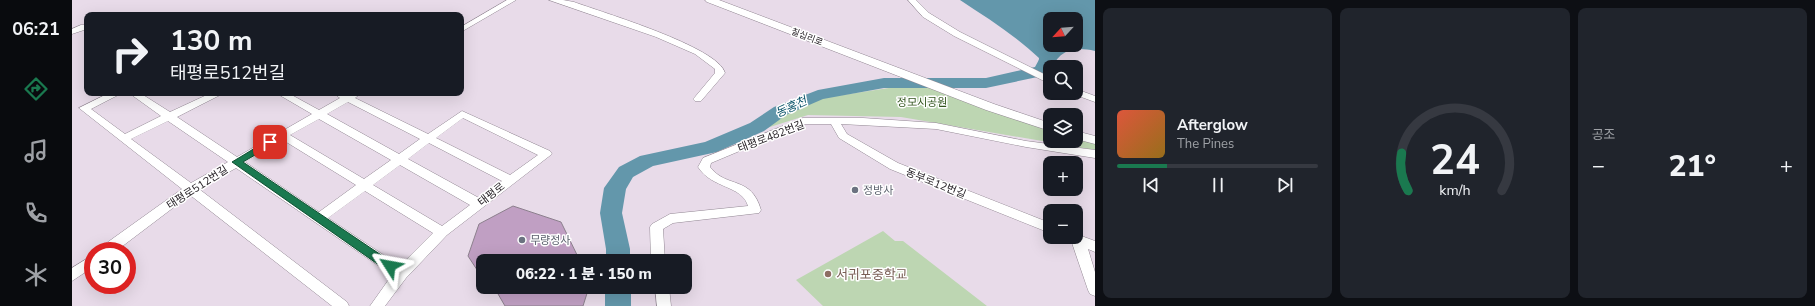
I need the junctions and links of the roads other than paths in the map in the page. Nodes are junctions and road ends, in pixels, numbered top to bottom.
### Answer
1 (512, 0) edge
2 (553, 0) edge
3 (710, 0) edge
4 (912, 0) edge
5 (464, 28) edge
6 (1043, 78) edge
7 (1083, 95) edge
8 (110, 96) edge
9 (138, 96) edge
10 (213, 96) edge
11 (287, 96) edge
12 (346, 96) edge
13 (349, 96) edge
14 (698, 99) dead end
15 (1095, 99) edge
16 (320, 114) junction
17 (168, 117) junction
18 (834, 121) junction
19 (1043, 125) edge
20 (282, 136) junction
21 (1083, 137) edge
22 (124, 138) junction
23 (428, 139) junction
24 (1095, 140) edge
25 (1095, 154) edge
26 (400, 159) junction
27 (237, 162) junction
28 (510, 180) junction
29 (364, 185) junction
30 (190, 189) junction
31 (479, 204) junction
32 (319, 218) junction
33 (1043, 225) edge
34 (442, 232) junction
35 (1083, 241) edge
36 (118, 242) edge
37 (1077, 244) edge
38 (1095, 246) edge
39 (658, 254) edge
40 (84, 267) edge
41 (401, 274) junction
42 (72, 276) edge
43 (1095, 290) edge
44 (663, 294) edge
45 (342, 306) edge
46 (377, 306) edge
47 (664, 306) edge

1 - 5 street
2 - 14 street
3 - 19 main road, 칠십리로
4 - 6 street
7 - 15 street
8 - 22 street
9 - 17 street
10 - 17 street
11 - 16 street
12 - 16 street, 태평로512번길
13 - 23 street
16 - 20 street, 태평로512번길
16 - 26 street
17 - 22 street
17 - 27 street
18 - 25 street, 태평로482번길
18 - 33 street, 동부로12번길
18 - 39 street, 태평로482번길
20 - 27 street, 태평로512번길
20 - 29 street
21 - 24 main road
22 - 30 street
23 - 26 street
23 - 28 street
23 - 28 street, 태평로
26 - 29 street
26 - 31 street
27 - 30 street, 태평로512번길
27 - 32 street
28 - 31 street, 태평로
29 - 32 street
29 - 34 street
30 - 36 street, 태평로512번길
30 - 45 street
31 - 34 street, 태평로
32 - 41 street
34 - 41 street, 태평로
35 - 38 street
37 - 43 street
40 - 42 street
41 - 46 street, 태평로
44 - 47 street

